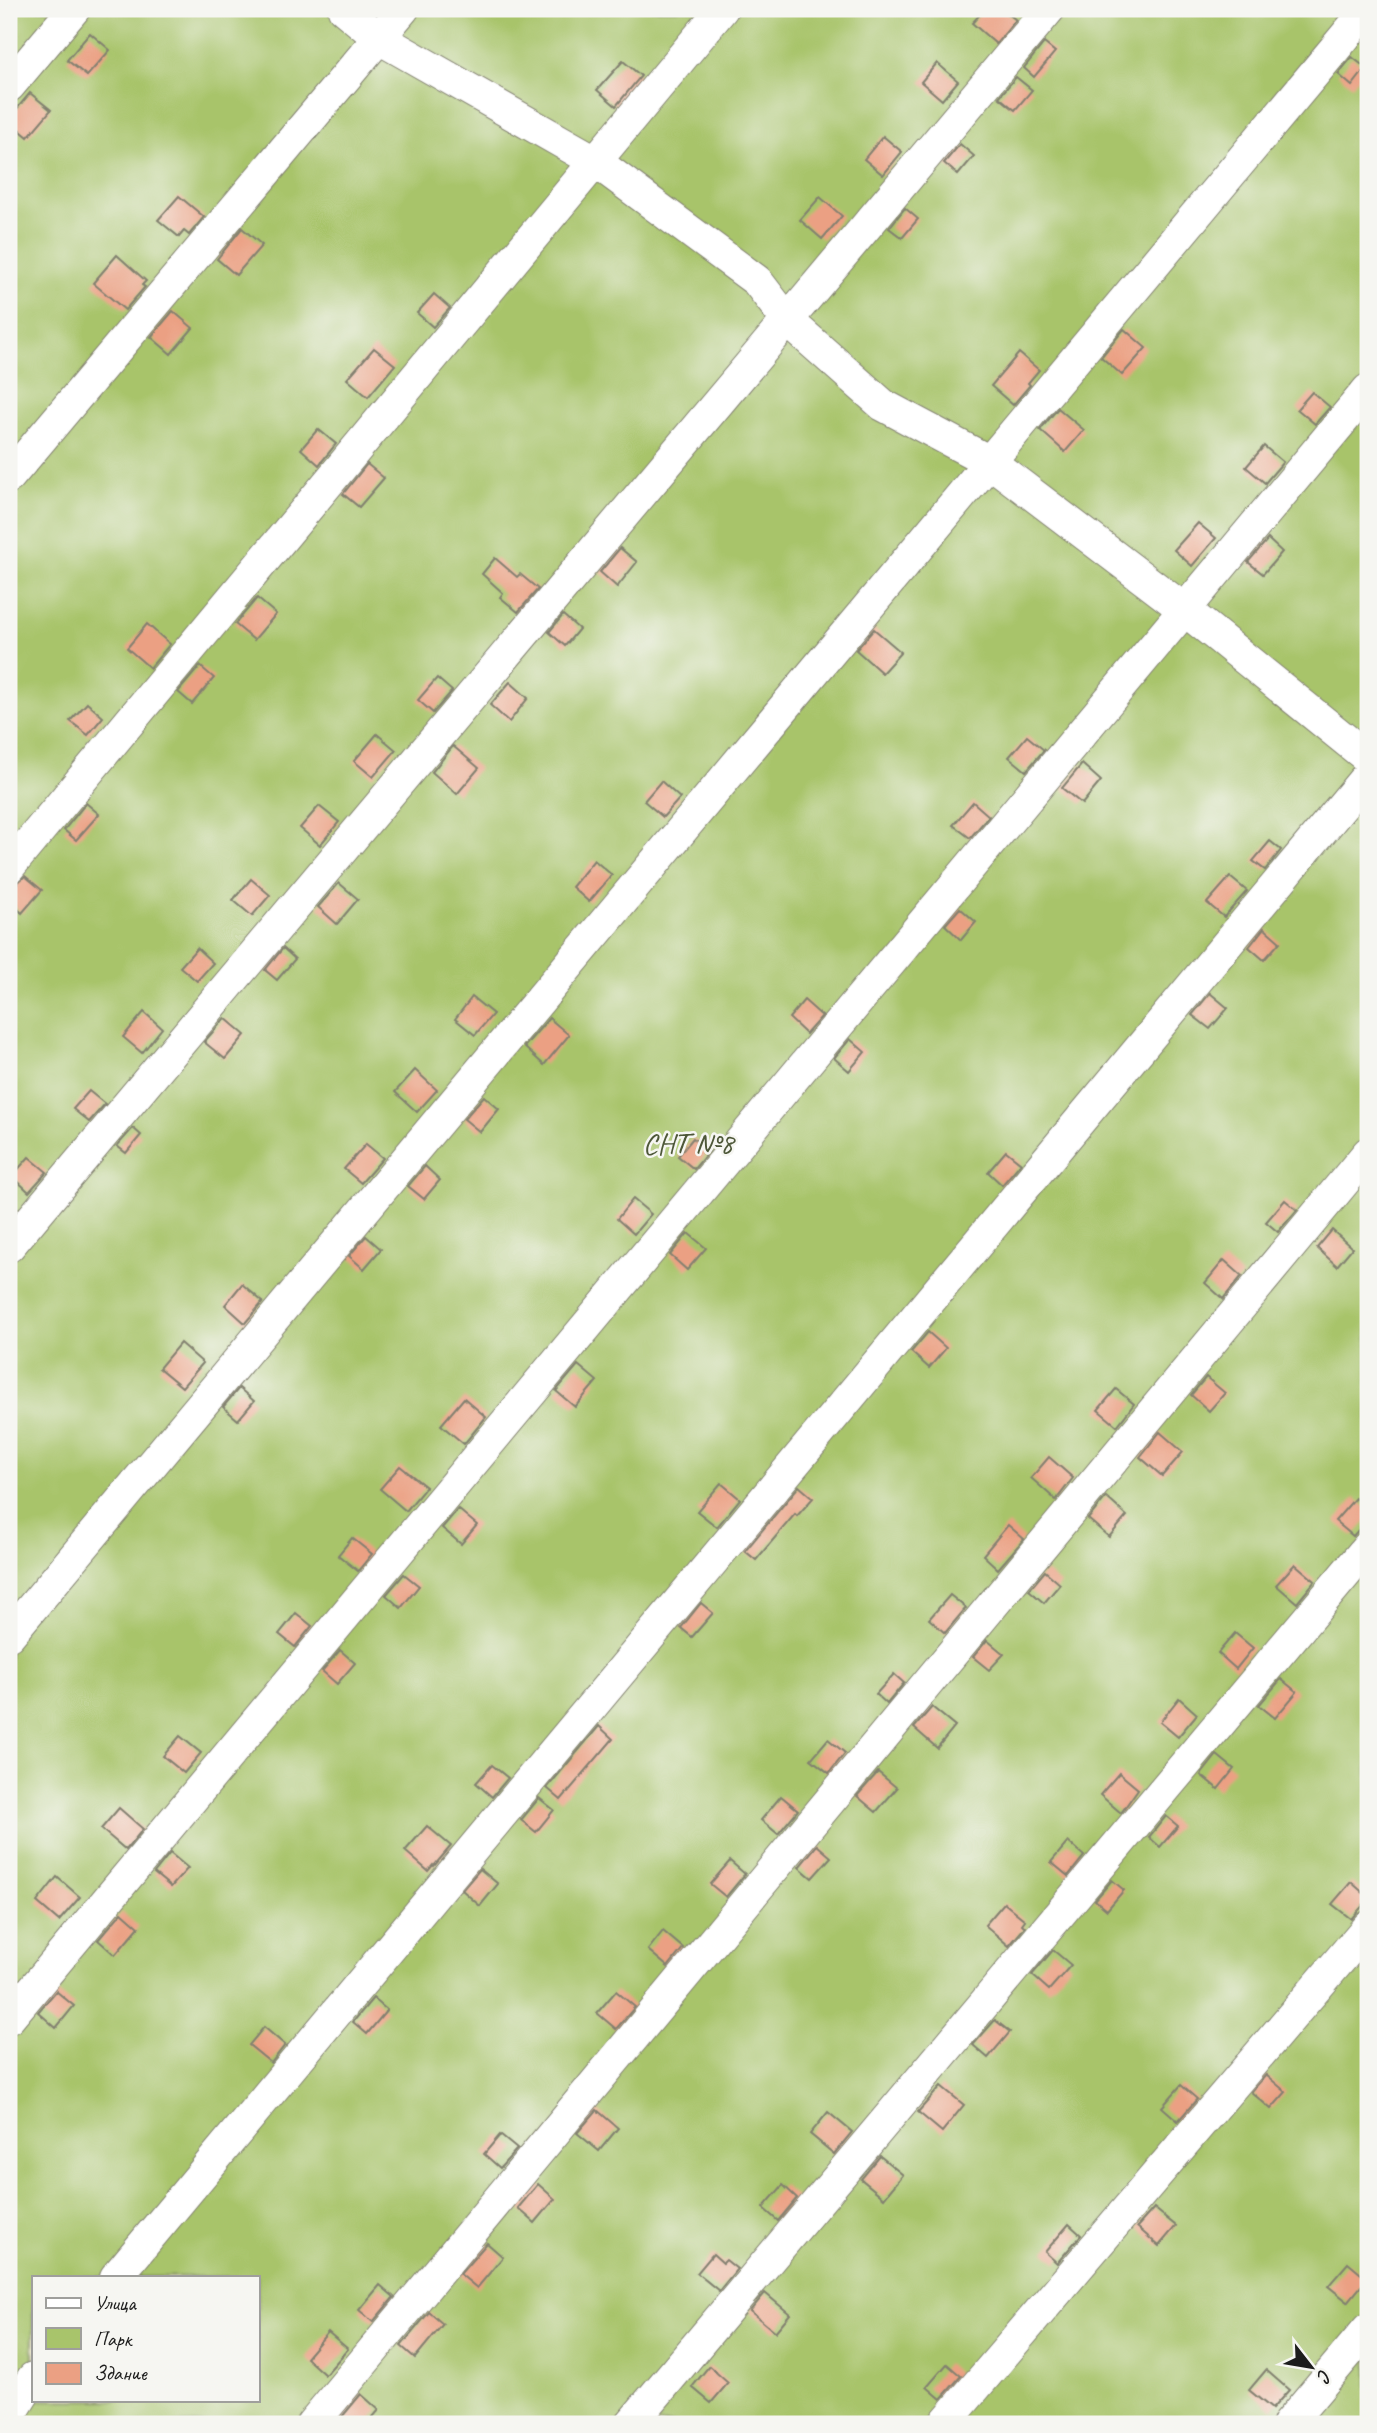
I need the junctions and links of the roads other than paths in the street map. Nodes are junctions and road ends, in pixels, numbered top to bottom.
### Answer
1 (74, 9) edge
2 (344, 9) edge
3 (403, 9) edge
4 (722, 9) edge
5 (1049, 9) edge
6 (1368, 9) edge
7 (379, 38) junction
8 (9, 86) edge
9 (595, 161) junction
10 (787, 320) junction
11 (1368, 390) edge
12 (990, 462) junction
13 (9, 477) edge
14 (1185, 610) junction
15 (1368, 758) edge
16 (1368, 775) edge
17 (9, 867) edge
18 (1368, 1153) edge
19 (9, 1247) edge
20 (1368, 1547) edge
21 (9, 1635) edge
22 (1368, 1927) edge
23 (9, 2018) edge
24 (117, 2276) edge
25 (1368, 2329) edge
26 (32, 2380) edge
27 (9, 2417) edge
28 (312, 2424) edge
29 (631, 2424) edge
30 (944, 2424) edge
31 (1289, 2424) edge

1 - 8 street
2 - 7 street
3 - 7 street
4 - 9 street
5 - 10 street
6 - 12 street
7 - 9 street
7 - 13 street
9 - 10 street
9 - 17 street
10 - 12 street
10 - 19 street
11 - 14 street
12 - 14 street
12 - 21 street
14 - 15 street
14 - 23 street
16 - 24 street
18 - 28 street
20 - 29 street
22 - 30 street
25 - 31 street
26 - 27 street

